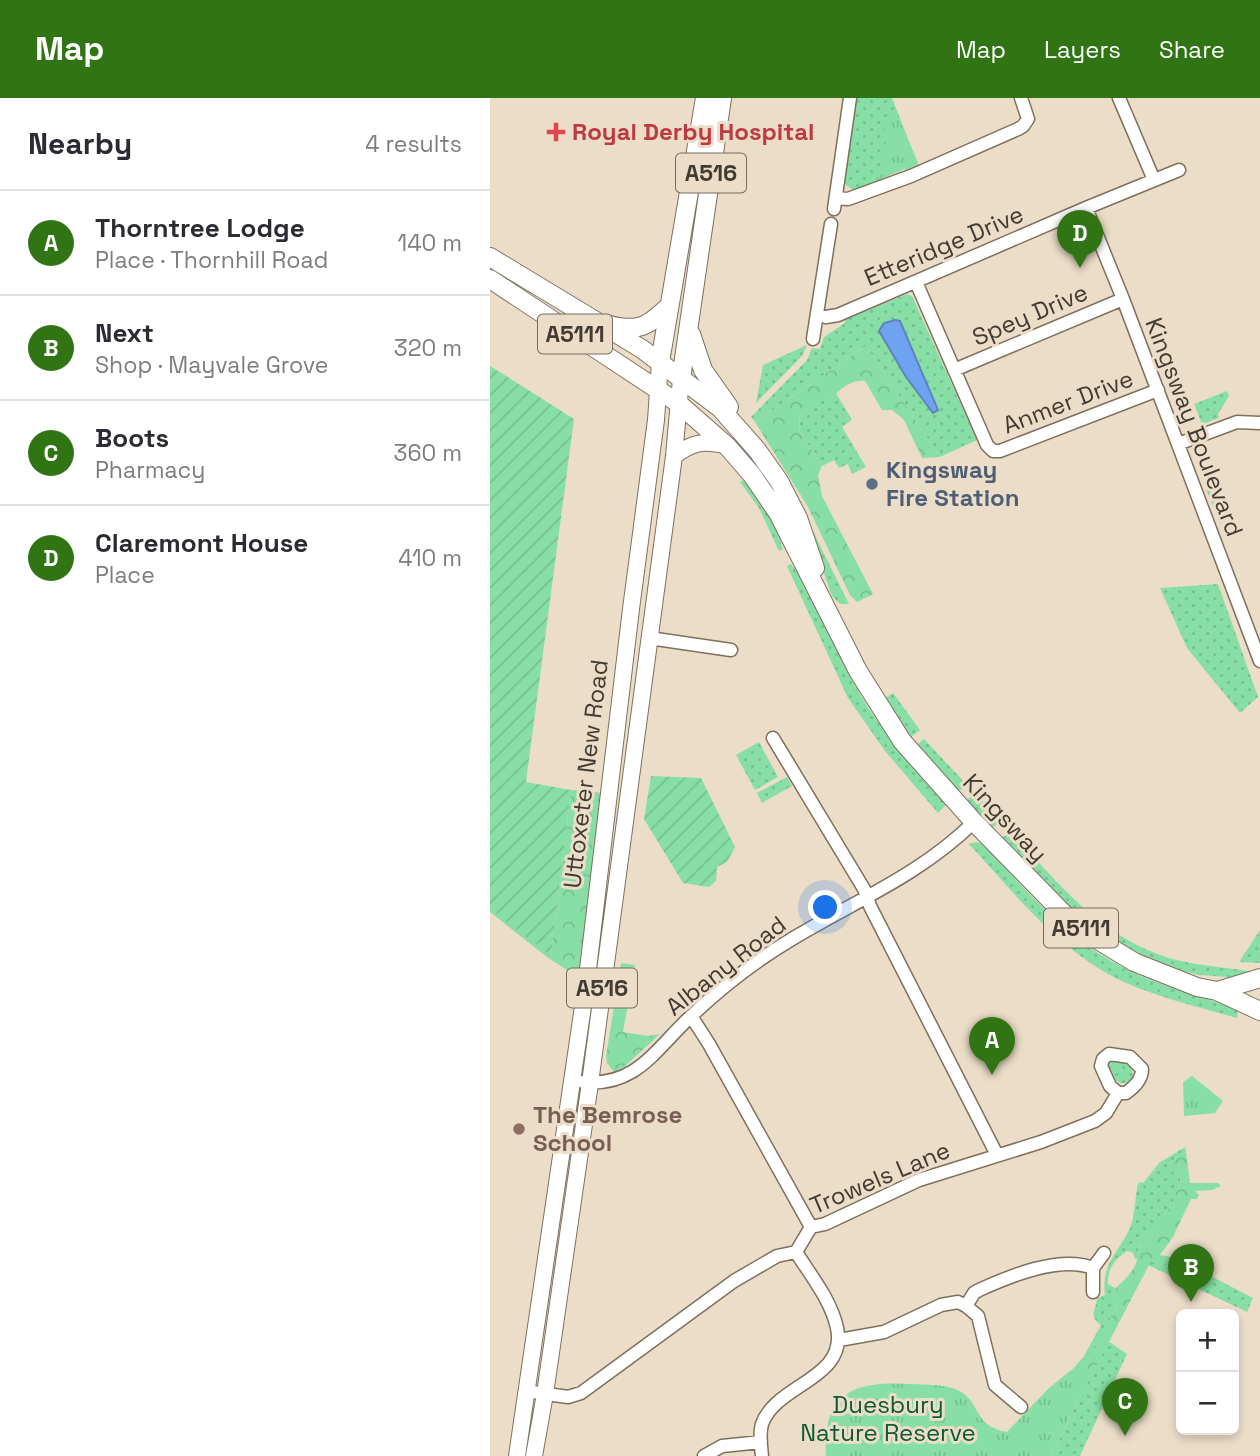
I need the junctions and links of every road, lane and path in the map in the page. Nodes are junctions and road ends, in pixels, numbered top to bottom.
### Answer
1 (705, 98) edge
2 (722, 98) edge
3 (850, 98) edge
4 (1021, 98) edge
5 (1119, 98) edge
6 (1179, 170) dead end
7 (1154, 180) junction
8 (1086, 208) junction
9 (831, 224) dead end
10 (490, 257) edge
11 (490, 279) edge
12 (916, 282) junction
13 (1123, 299) junction
14 (669, 306) junction
15 (818, 315) junction
16 (599, 322) junction
17 (689, 323) junction
18 (813, 339) dead end
19 (660, 362) junction
20 (954, 370) junction
21 (681, 379) junction
22 (659, 390) junction
23 (1157, 390) junction
24 (678, 403) junction
25 (1260, 424) edge
26 (1178, 444) junction
27 (727, 446) junction
28 (757, 450) junction
29 (674, 456) junction
30 (826, 605) junction
31 (649, 638) junction
32 (731, 650) dead end
33 (1260, 661) edge
34 (773, 738) dead end
35 (974, 822) junction
36 (867, 898) junction
37 (1260, 978) edge
38 (1217, 991) junction
39 (1260, 1011) edge
40 (691, 1016) junction
41 (572, 1081) junction
42 (590, 1083) junction
43 (1118, 1093) dead end
44 (998, 1155) junction
45 (811, 1227) junction
46 (796, 1252) junction
47 (1104, 1253) dead end
48 (1093, 1268) junction
49 (1093, 1292) dead end
50 (966, 1306) junction
51 (839, 1340) junction
52 (526, 1391) junction
53 (545, 1394) junction
54 (1021, 1407) dead end
55 (761, 1442) junction
56 (517, 1456) edge
57 (534, 1456) edge
58 (704, 1456) edge
59 (762, 1456) edge

1 - 14 highway, Uttoxeter New Road / A516
2 - 17 highway, Uttoxeter New Road / A516
3 - 4 street
5 - 7 street
6 - 7 street, Etteridge Drive
7 - 8 street, Etteridge Drive
8 - 12 street, Etteridge Drive
8 - 13 street, Kingsway Boulevard
9 - 15 street
10 - 16 highway, A5111
11 - 22 highway, A5111
12 - 15 street, Etteridge Drive
12 - 20 street
13 - 20 street, Spey Drive
13 - 23 street, Kingsway Boulevard
14 - 16 highway
14 - 19 highway, Uttoxeter New Road / A516
15 - 18 street
16 - 19 highway, A5111
17 - 21 highway, Uttoxeter New Road / A516
17 - 28 highway
19 - 21 highway, Kingsway / A5111
19 - 22 main road, Uttoxeter New Road / A516
20 - 23 street, Anmer Drive
21 - 22 highway
21 - 24 main road, Uttoxeter New Road / A516
21 - 28 highway, Kingsway / A5111
22 - 24 highway, Kingsway / A5111
22 - 41 main road, Uttoxeter New Road / A516
23 - 26 street, Kingsway Boulevard
24 - 27 highway, Kingsway / A5111
24 - 29 main road, Uttoxeter New Road / A516
25 - 26 street
26 - 33 street, Kingsway Boulevard
27 - 29 main road
27 - 30 highway, Kingsway / A5111
28 - 30 highway, Kingsway / A5111
29 - 31 main road, Uttoxeter New Road / A516
30 - 35 highway, Kingsway / A5111
31 - 32 street
31 - 42 main road, Uttoxeter New Road / A516
34 - 36 street
35 - 36 street, Albany Road
35 - 38 highway, Kingsway / A5111
36 - 40 street, Albany Road
36 - 44 street
37 - 38 highway
38 - 39 highway, Kingsway / A5111
40 - 42 street, Albany Road
40 - 45 street
41 - 42 street, Albany Road
41 - 52 main road, Uttoxeter New Road / A516
42 - 53 main road, Uttoxeter New Road / A516
43 - 44 street, Trowels Lane
44 - 45 street, Trowels Lane
45 - 46 street, Trowels Lane
46 - 51 street
46 - 53 street
47 - 48 street
48 - 49 street
48 - 50 street
50 - 51 street
50 - 54 street
51 - 55 street
52 - 53 street
52 - 56 main road, Uttoxeter New Road / A516
53 - 57 main road, Uttoxeter New Road / A516
55 - 58 street
55 - 59 street

